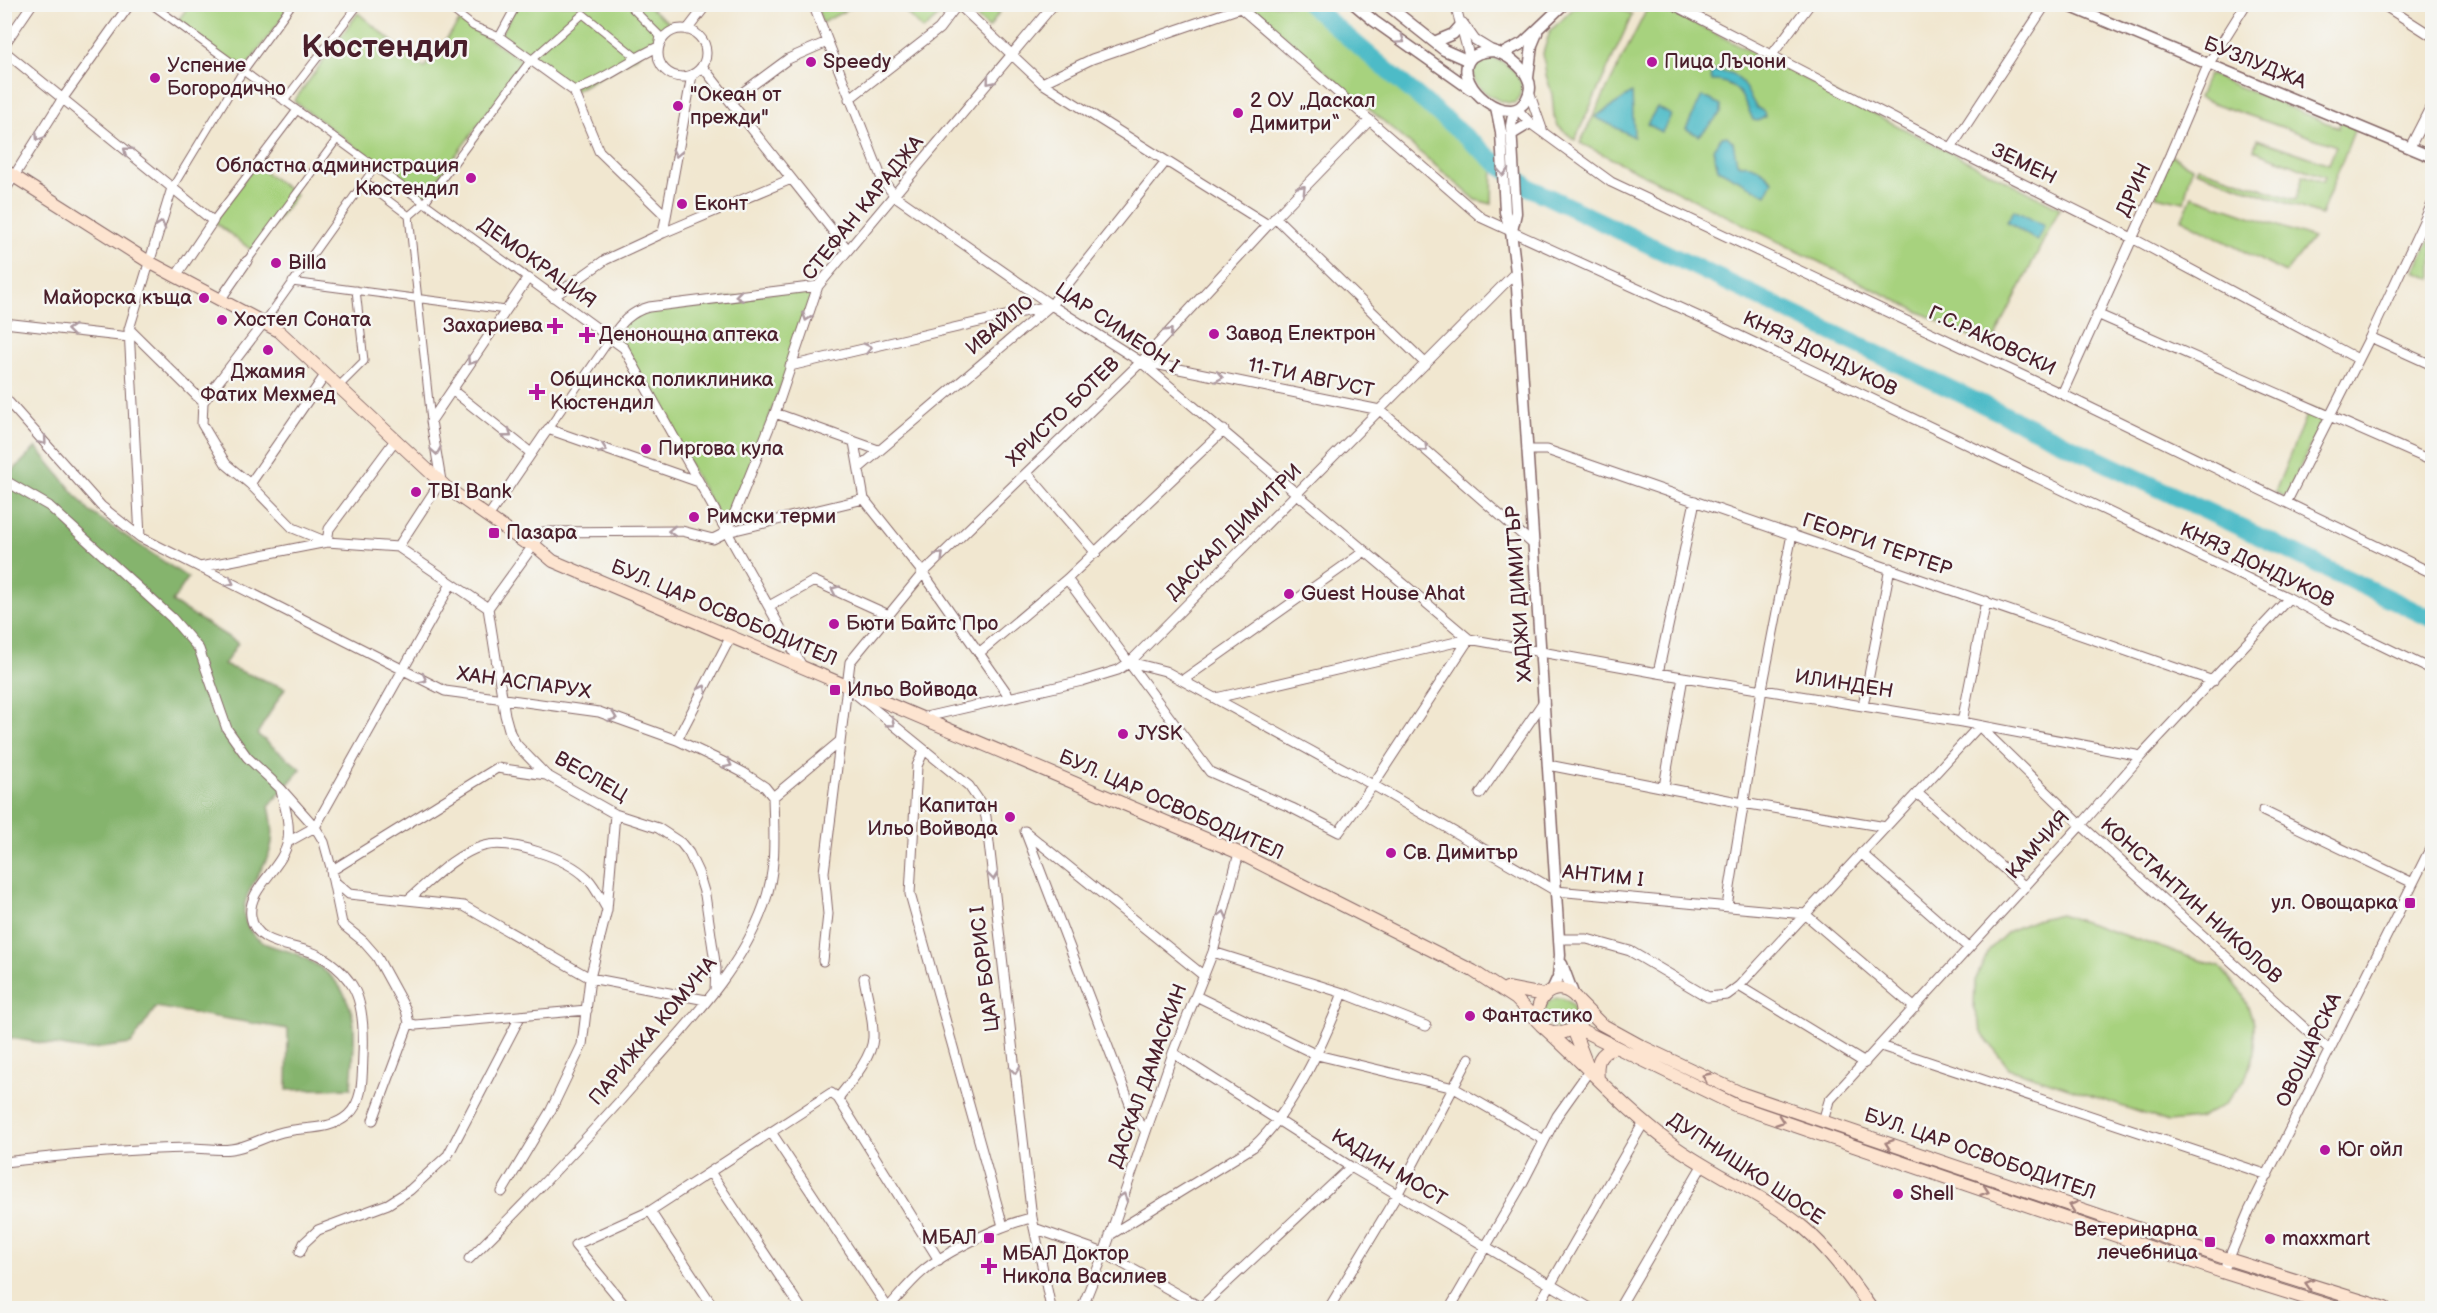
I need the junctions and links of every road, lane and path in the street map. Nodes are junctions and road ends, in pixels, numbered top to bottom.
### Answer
1 (32, 4) edge
2 (130, 4) edge
3 (151, 4) edge
4 (292, 4) edge
5 (359, 4) edge
6 (445, 4) edge
7 (518, 4) edge
8 (628, 4) edge
9 (707, 4) edge
10 (813, 4) edge
11 (958, 4) edge
12 (1054, 4) edge
13 (1354, 4) edge
14 (1386, 4) edge
15 (1455, 4) edge
16 (1564, 4) edge
17 (1672, 4) edge
18 (1810, 4) edge
19 (2046, 4) edge
20 (2064, 4) edge
21 (2246, 4) edge
22 (2382, 4) edge
23 (1238, 6) edge
24 (1460, 22) junction
25 (687, 30) junction
26 (1538, 30) junction
27 (2433, 36) edge
28 (499, 38) junction
29 (827, 42) junction
30 (1434, 42) junction
31 (4, 45) edge
32 (658, 47) junction
33 (4, 51) edge
34 (1497, 53) junction
35 (1011, 56) junction
36 (1771, 56) junction
37 (636, 57) junction
38 (1469, 60) junction
39 (530, 61) junction
40 (2209, 63) junction
41 (702, 66) junction
42 (243, 71) junction
43 (692, 75) junction
44 (1528, 78) junction
45 (1042, 83) junction
46 (574, 91) junction
47 (1473, 91) junction
48 (1529, 92) junction
49 (63, 98) junction
50 (849, 99) junction
51 (284, 101) junction
52 (731, 101) junction
53 (2433, 104) edge
54 (1496, 107) junction
55 (297, 110) junction
56 (1515, 110) junction
57 (1370, 120) junction
58 (1530, 123) junction
59 (1543, 131) junction
60 (1506, 133) junction
61 (337, 139) junction
62 (2410, 147) junction
63 (1951, 148) junction
64 (2433, 157) edge
65 (1166, 161) junction
66 (375, 167) junction
67 (10, 173) edge
68 (791, 179) junction
69 (364, 183) junction
70 (172, 188) junction
71 (4, 192) edge
72 (895, 196) junction
73 (424, 203) junction
74 (2433, 204) edge
75 (665, 215) junction
76 (409, 216) junction
77 (1275, 217) junction
78 (213, 221) junction
79 (1268, 225) junction
80 (1511, 232) junction
81 (663, 233) junction
82 (2132, 238) junction
83 (848, 250) junction
84 (247, 261) joint
85 (149, 262) junction
86 (1516, 272) junction
87 (176, 276) junction
88 (528, 278) junction
89 (292, 282) junction
90 (818, 286) junction
91 (356, 290) junction
92 (553, 297) junction
93 (419, 298) junction
94 (220, 300) junction
95 (1051, 305) junction
96 (506, 310) junction
97 (2097, 314) junction
98 (264, 321) junction
99 (4, 323) edge
100 (129, 333) junction
101 (2370, 337) junction
102 (610, 338) junction
103 (2358, 359) junction
104 (1141, 362) junction
105 (1426, 364) junction
106 (2433, 365) edge
107 (790, 366) junction
108 (326, 374) junction
109 (339, 386) junction
110 (452, 390) junction
111 (2062, 394) junction
112 (4, 397) edge
113 (203, 402) junction
114 (1380, 410) junction
115 (776, 413) junction
116 (2331, 415) junction
117 (431, 421) junction
118 (548, 429) junction
119 (1224, 430) junction
120 (396, 440) junction
121 (855, 442) junction
122 (878, 450) junction
123 (1527, 450) junction
124 (531, 453) junction
125 (2433, 461) edge
126 (859, 468) junction
127 (1026, 473) junction
128 (4, 480) edge
129 (441, 481) junction
130 (699, 482) junction
131 (250, 484) junction
132 (1298, 494) junction
133 (864, 499) junction
134 (1695, 501) junction
135 (2288, 501) junction
136 (492, 511) junction
137 (727, 532) junction
138 (1792, 534) junction
139 (140, 537) junction
140 (327, 542) junction
141 (533, 544) junction
142 (1534, 545) junction
143 (398, 547) junction
144 (1365, 551) junction
145 (1096, 553) junction
146 (200, 567) junction
147 (1890, 568) junction
148 (923, 573) junction
149 (2433, 573) edge
150 (1067, 579) junction
151 (451, 584) junction
152 (2289, 598) junction
153 (1986, 601) junction
154 (769, 606) junction
155 (488, 608) junction
156 (889, 615) junction
157 (730, 638) junction
158 (1469, 639) junction
159 (979, 653) junction
160 (1540, 653) junction
161 (1130, 662) junction
162 (803, 668) junction
163 (403, 669) junction
164 (2433, 670) edge
165 (1658, 673) junction
166 (1683, 677) junction
167 (1183, 680) junction
168 (2213, 681) junction
169 (846, 686) junction
170 (1762, 689) junction
171 (1009, 696) junction
172 (503, 698) junction
173 (1216, 698) junction
174 (1544, 701) junction
175 (1863, 706) junction
176 (921, 718) junction
177 (1962, 722) junction
178 (1979, 726) junction
179 (677, 740) junction
180 (839, 742) junction
181 (924, 750) junction
182 (2142, 756) junction
183 (1548, 765) junction
184 (546, 775) junction
185 (1373, 785) junction
186 (1664, 788) junction
187 (280, 789) junction
188 (1917, 793) junction
189 (1480, 795) dead end
190 (773, 797) junction
191 (1743, 803) junction
192 (2263, 811) dead end
193 (615, 814) junction
194 (2081, 825) junction
195 (315, 827) junction
196 (1886, 827) junction
197 (288, 842) junction
198 (2433, 845) edge
199 (1239, 853) junction
200 (1861, 853) junction
201 (331, 871) junction
202 (2413, 883) junction
203 (2025, 886) junction
204 (1556, 891) junction
205 (409, 899) junction
206 (1727, 906) junction
207 (607, 910) junction
208 (1805, 914) junction
209 (1559, 939) junction
210 (1969, 948) junction
211 (1213, 952) junction
212 (1560, 955) junction
213 (823, 961) dead end
214 (1204, 976) junction
215 (590, 978) junction
216 (864, 978) dead end
217 (1497, 984) junction
218 (1739, 986) junction
219 (715, 990) junction
220 (1548, 992) junction
221 (1343, 993) junction
222 (1196, 996) junction
223 (1577, 999) junction
224 (706, 1000) junction
225 (1915, 1008) junction
226 (587, 1010) junction
227 (520, 1017) junction
228 (409, 1023) junction
229 (1426, 1026) dead end
230 (1544, 1028) junction
231 (1574, 1028) junction
232 (1881, 1046) junction
233 (1616, 1047) junction
234 (2330, 1050) junction
235 (1173, 1053) junction
236 (1317, 1055) junction
237 (1469, 1058) dead end
238 (1865, 1063) junction
239 (1593, 1075) junction
240 (1454, 1088) junction
241 (834, 1096) junction
242 (373, 1120) dead end
243 (1278, 1120) junction
244 (1823, 1121) junction
245 (1644, 1122) junction
246 (1145, 1130) junction
247 (771, 1132) junction
248 (1544, 1140) junction
249 (4, 1162) edge
250 (1702, 1164) junction
251 (1351, 1167) junction
252 (710, 1172) junction
253 (2268, 1175) junction
254 (502, 1192) dead end
255 (1397, 1196) junction
256 (650, 1211) junction
257 (1033, 1223) junction
258 (1003, 1226) junction
259 (1110, 1235) junction
260 (1486, 1247) junction
261 (300, 1252) dead end
262 (1104, 1253) junction
263 (469, 1259) dead end
264 (2228, 1259) junction
265 (939, 1260) junction
266 (2222, 1272) junction
267 (1551, 1286) junction
268 (627, 1308) edge
269 (714, 1308) edge
270 (801, 1308) edge
271 (888, 1308) edge
272 (1051, 1308) edge
273 (1082, 1308) edge
274 (1201, 1308) edge
275 (1329, 1308) edge
276 (1450, 1308) edge
277 (1537, 1308) edge
278 (1590, 1308) edge
279 (1619, 1308) edge
280 (1871, 1308) edge
281 (2337, 1308) edge
282 (2385, 1308) edge

1 - 31 street
2 - 49 street
3 - 42 street, ДЕМОКРАЦИЯ
4 - 42 street
5 - 51 street
6 - 28 street
7 - 28 street
8 - 32 street
9 - 25 street
10 - 29 street, ЦАР СИМЕОН I
11 - 35 street
11 - 50 street
12 - 35 street, СТЕФАН КАРАДЖА
13 -> 47 street
14 - 30 street
15 - 24 street
16 - 26 street
17 - 36 street, ЗЕМЕН
18 - 36 street
19 - 63 street
20 - 40 street, БУЗЛУДЖА
21 - 40 street, ДРИН
22 - 27 street
23 - 45 street
23 - 57 street, КНЯЗ ДОНДУКОВ
24 - 30 street
24 - 34 street
24 - 38 street
25 - 32 street
25 - 41 street
26 - 34 street
26 - 44 street
28 - 39 street
29 - 50 street, ЦАР СИМЕОН I
29 - 52 street
30 - 38 street
32 - 37 street
32 - 43 street
33 - 49 street
34 - 38 street
34 - 44 street
35 - 45 street
35 -> 72 street, СТЕФАН КАРАДЖА
36 - 63 street, ЗЕМЕН
37 - 39 street
37 - 46 street
38 - 47 street
39 - 46 street
39 - 73 street
40 - 62 street, БУЗЛУДЖА
40 - 82 street, ДРИН
41 - 43 street
41 - 52 street
42 - 51 street, ДЕМОКРАЦИЯ
42 - 70 street
43 -> 75 street
44 - 48 street
45 - 65 street
46 - 75 street
47 - 54 street
48 - 56 street
48 - 59 street
49 -> 67 street
70 -> 49 street
50 - 72 street, ЦАР СИМЕОН I
51 - 55 street, ДЕМОКРАЦИЯ
52 - 68 street
53 - 62 street
54 - 56 street
54 - 60 street
55 - 61 street, ДЕМОКРАЦИЯ
55 - 78 street
56 - 58 street, Г.С.РАКОВСКИ
56 - 60 street
77 -> 57 street, ХРИСТО БОТЕВ
57 - 80 street, КНЯЗ ДОНДУКОВ
58 - 59 street, Г.С.РАКОВСКИ
58 - 60 street
59 - 111 street, Г.С.РАКОВСКИ
60 - 80 street, ХАДЖИ ДИМИТЪР
61 - 66 street, ДЕМОКРАЦИЯ
61 - 84 street
62 - 64 street, БУЗЛУДЖА
63 - 82 street, ЗЕМЕН
65 - 79 street
65 - 95 street, ИВАЙЛО
66 - 69 street
66 - 73 street, ДЕМОКРАЦИЯ
67 - 71 street
67 - 85 main road, БУЛ. ЦАР ОСВОБОДИТЕЛ
68 - 81 street
68 - 83 street
69 - 76 street
69 - 89 street
70 - 78 street
85 -> 70 street
72 - 83 street, СТЕФАН КАРАДЖА
72 - 95 street, ЦАР СИМЕОН I
73 - 76 street
73 - 88 street, ДЕМОКРАЦИЯ
74 - 101 street
75 - 81 street
76 - 93 street
77 - 79 street, ХРИСТО БОТЕВ
77 - 105 street
78 - 87 street
104 -> 79 street, ХРИСТО БОТЕВ
80 - 86 street, ХАДЖИ ДИМИТЪР
80 - 152 street, КНЯЗ ДОНДУКОВ
81 - 92 street
82 - 97 street, ДРИН
82 - 103 street, ЗЕМЕН
83 - 90 street, СТЕФАН КАРАДЖА
84 - 94 street
85 - 87 main road, БУЛ. ЦАР ОСВОБОДИТЕЛ
85 - 100 street
86 - 105 street, ДАСКАЛ ДИМИТРИ
86 - 123 street, ХАДЖИ ДИМИТЪР
87 - 94 main road, БУЛ. ЦАР ОСВОБОДИТЕЛ
88 - 92 street, ДЕМОКРАЦИЯ
88 - 96 street
89 - 91 street
89 - 98 street
90 -> 102 street
90 -> 107 street, СТЕФАН КАРАДЖА
91 - 93 street
91 - 109 street
92 - 102 street, ДЕМОКРАЦИЯ
93 - 96 street
93 - 117 street
94 - 98 main road, БУЛ. ЦАР ОСВОБОДИТЕЛ
95 - 104 street, ЦАР СИМЕОН I
107 -> 95 street
95 - 122 street, ИВАЙЛО
96 -> 110 street
97 - 111 street, ДРИН
97 - 116 street
98 - 108 main road, БУЛ. ЦАР ОСВОБОДИТЕЛ
98 - 113 street
100 -> 99 street
100 - 113 street
100 - 139 street
101 - 103 street
101 - 106 street
102 - 118 street
102 - 130 street, ДЕМОКРАЦИЯ
103 - 116 street
104 -> 114 street, 11-ТИ АВГУСТ
104 - 119 street, ЦАР СИМЕОН I
104 - 127 street, ХРИСТО БОТЕВ
105 - 114 street, ДАСКАЛ ДИМИТРИ
107 - 115 street, СТЕФАН КАРАДЖА
108 - 109 main road, БУЛ. ЦАР ОСВОБОДИТЕЛ
108 - 131 street
109 - 120 main road, БУЛ. ЦАР ОСВОБОДИТЕЛ
110 - 117 street
110 -> 124 street
111 - 135 street, Г.С.РАКОВСКИ
112 -> 139 street, ХАН АСПАРУХ
113 - 131 street
114 - 132 street, ДАСКАЛ ДИМИТРИ
114 -> 142 street, 11-ТИ АВГУСТ
115 - 121 street
115 - 137 street, СТЕФАН КАРАДЖА
116 - 125 street
116 - 135 street
117 -> 129 street
118 - 124 street
118 -> 130 street
119 - 132 street, ЦАР СИМЕОН I
119 - 145 street
120 - 129 main road, БУЛ. ЦАР ОСВОБОДИТЕЛ
120 - 140 street
121 - 122 street
121 - 126 street
122 - 126 street, ИВАЙЛО
123 - 134 street, ГЕОРГИ ТЕРТЕР
123 - 142 street, ХАДЖИ ДИМИТЪР
124 - 136 street
126 - 133 street
127 - 145 street
148 -> 127 street, ХРИСТО БОТЕВ
128 - 187 street
129 - 136 main road
129 - 141 main road, БУЛ. ЦАР ОСВОБОДИТЕЛ
129 - 143 street
130 - 137 street, ДЕМОКРАЦИЯ
131 - 140 street
132 - 144 street, ЦАР СИМЕОН I
132 - 161 street, ДАСКАЛ ДИМИТРИ
133 - 137 street
133 - 148 street
134 - 138 street, ГЕОРГИ ТЕРТЕР
134 - 165 street
135 - 149 street, Г.С.РАКОВСКИ
136 - 141 main road
137 -> 141 street
137 - 154 street, ДЕМОКРАЦИЯ
138 - 147 street, ГЕОРГИ ТЕРТЕР
138 - 170 street
139 - 146 street, ХАН АСПАРУХ
140 - 143 street
140 - 146 street
141 - 155 street
141 - 157 main road, БУЛ. ЦАР ОСВОБОДИТЕЛ
142 - 160 street, ХАДЖИ ДИМИТЪР
143 - 151 street
144 - 158 street, ЦАР СИМЕОН I
144 - 167 street
145 - 150 street
146 -> 163 street, ХАН АСПАРУХ
147 - 153 street, ГЕОРГИ ТЕРТЕР
147 - 175 street
148 - 156 street, ХРИСТО БОТЕВ
148 - 159 street
150 - 159 street
150 - 161 street
151 - 155 street
151 - 163 street
152 - 164 street, КНЯЗ ДОНДУКОВ
152 - 168 street, КАМЧИЯ
153 - 168 street, ГЕОРГИ ТЕРТЕР
153 - 177 street
156 -> 154 street
154 - 162 street, ДЕМОКРАЦИЯ
155 - 172 street, ВЕСЛЕЦ
156 - 169 street, ХРИСТО БОТЕВ
157 - 162 main road, БУЛ. ЦАР ОСВОБОДИТЕЛ
179 -> 157 street
158 - 160 street, ИЛИНДЕН
158 - 173 street
158 - 185 street
159 - 171 street
160 - 165 street, ИЛИНДЕН
160 - 174 street, ХАДЖИ ДИМИТЪР
161 - 167 street, АНТИМ I
161 - 171 street, ДАСКАЛ ДИМИТРИ
161 - 185 street
162 - 169 main road, БУЛ. ЦАР ОСВОБОДИТЕЛ
163 -> 172 street, ХАН АСПАРУХ
163 - 195 street
165 - 166 street, ИЛИНДЕН
166 - 170 street, ИЛИНДЕН
166 - 186 street
167 - 173 street, АНТИМ I
168 - 182 street, КАМЧИЯ
169 - 176 main road, БУЛ. ЦАР ОСВОБОДИТЕЛ
169 - 180 street, ХРИСТО БОТЕВ
169 -> 181 street, ЦАР БОРИС I
170 - 175 street, ИЛИНДЕН
170 - 191 street
171 - 176 street, ДАСКАЛ ДИМИТРИ
172 -> 179 street, ХАН АСПАРУХ
172 - 184 street, ВЕСЛЕЦ
173 - 185 street, АНТИМ I
174 - 183 street, ХАДЖИ ДИМИТЪР
174 - 189 street
175 - 177 street, ИЛИНДЕН
176 - 199 main road, БУЛ. ЦАР ОСВОБОДИТЕЛ
177 - 178 street, ИЛИНДЕН
178 - 182 street, ИЛИНДЕН
178 - 188 street
178 - 194 street, КОНСТАНТИН НИКОЛОВ
179 -> 190 street, ХАН АСПАРУХ
180 - 190 street
180 - 213 street, ХРИСТО БОТЕВ
181 -> 257 street, ЦАР БОРИС I
181 - 258 street
182 - 194 street, КАМЧИЯ
183 - 186 street
183 - 204 street, ХАДЖИ ДИМИТЪР
184 - 193 street, ВЕСЛЕЦ
184 - 201 street
185 - 204 street, АНТИМ I
186 - 191 street
187 - 195 street
187 - 197 street
188 - 196 street
188 - 203 street
190 - 219 street, ПАРИЖКА КОМУНА
191 - 196 street
191 - 206 street
192 - 202 street
193 - 207 street
193 - 219 street, ВЕСЛЕЦ
194 - 203 street, КАМЧИЯ
194 - 234 street, КОНСТАНТИН НИКОЛОВ
195 - 197 street
195 - 201 street
196 - 200 street
197 - 249 street
198 - 202 street, ОВОЩАРСКА
211 -> 199 street, ДАСКАЛ ДАМАСКИН
199 - 217 main road, БУЛ. ЦАР ОСВОБОДИТЕЛ
200 - 208 street
200 - 210 street
201 - 205 street
201 - 228 street
202 - 234 street, ОВОЩАРСКА
203 - 210 street, КАМЧИЯ
204 - 206 street, АНТИМ I
204 - 209 street, ХАДЖИ ДИМИТЪР
205 - 207 street
205 - 215 street
206 - 208 street, АНТИМ I
207 - 215 street
208 - 218 street
208 - 225 street
209 - 212 street, ХАДЖИ ДИМИТЪР
209 - 218 street
210 - 225 street, КАМЧИЯ
211 - 214 street, ДАСКАЛ ДАМАСКИН
211 - 221 street
212 - 220 street
212 - 223 street
214 - 222 street, ДАСКАЛ ДАМАСКИН
214 - 246 street
215 - 224 street
215 - 226 street
216 - 241 street
217 - 220 main road
217 - 230 main road, ДУПНИШКО ШОСЕ
218 - 238 street
219 - 224 street, ПАРИЖКА КОМУНА
220 - 223 main road
220 - 230 main road
221 - 229 street
221 - 236 street
222 - 235 street, ДАСКАЛ ДАМАСКИН
222 - 236 street
223 - 231 main road
244 -> 223 main road, БУЛ. ЦАР ОСВОБОДИТЕЛ
224 - 263 street, ПАРИЖКА КОМУНА
225 - 232 street, КАМЧИЯ
226 - 227 street
226 - 254 street
227 - 228 street
227 - 261 street
228 - 242 street
230 - 231 main road
230 - 239 main road, ДУПНИШКО ШОСЕ
231 - 233 main road, БУЛ. ЦАР ОСВОБОДИТЕЛ
231 - 239 main road
232 - 238 street, КАМЧИЯ
232 - 253 street
233 - 239 main road
233 -> 266 main road, БУЛ. ЦАР ОСВОБОДИТЕЛ
234 - 253 street, ОВОЩАРСКА
235 - 243 street, КАДИН МОСТ
235 - 246 street, ДАСКАЛ ДАМАСКИН
236 - 240 street
236 - 243 street
237 - 240 street
238 - 244 street, КАМЧИЯ
239 - 245 main road, ДУПНИШКО ШОСЕ
239 - 248 street
240 - 248 street
240 - 255 street
241 - 247 street
241 - 265 street
243 - 251 street, КАДИН МОСТ
243 - 259 street
264 -> 244 main road, БУЛ. ЦАР ОСВОБОДИТЕЛ
245 - 250 main road, ДУПНИШКО ШОСЕ
245 - 267 street
259 -> 246 street, ДАСКАЛ ДАМАСКИН
247 - 252 street
247 - 271 street
248 - 260 street
250 - 279 street
250 - 280 main road, ДУПНИШКО ШОСЕ
251 - 255 street, КАДИН МОСТ
251 - 274 street
252 - 256 street
252 - 270 street
253 - 264 street, ОВОЩАРСКА
255 - 260 street, КАДИН МОСТ
255 - 275 street
256 - 268 street
256 - 269 street
257 - 258 street
257 - 262 street
257 - 272 street, ЦАР БОРИС I
258 - 265 street
259 - 262 street, ДАСКАЛ ДАМАСКИН
260 - 267 street, КАДИН МОСТ
260 - 276 street
262 - 273 street, ДАСКАЛ ДАМАСКИН
262 - 274 street
264 - 266 street, ОВОЩАРСКА
282 -> 264 main road, БУЛ. ЦАР ОСВОБОДИТЕЛ
265 - 271 street
266 - 281 main road, БУЛ. ЦАР ОСВОБОДИТЕЛ
267 - 277 street
267 - 278 street, КАДИН МОСТ

